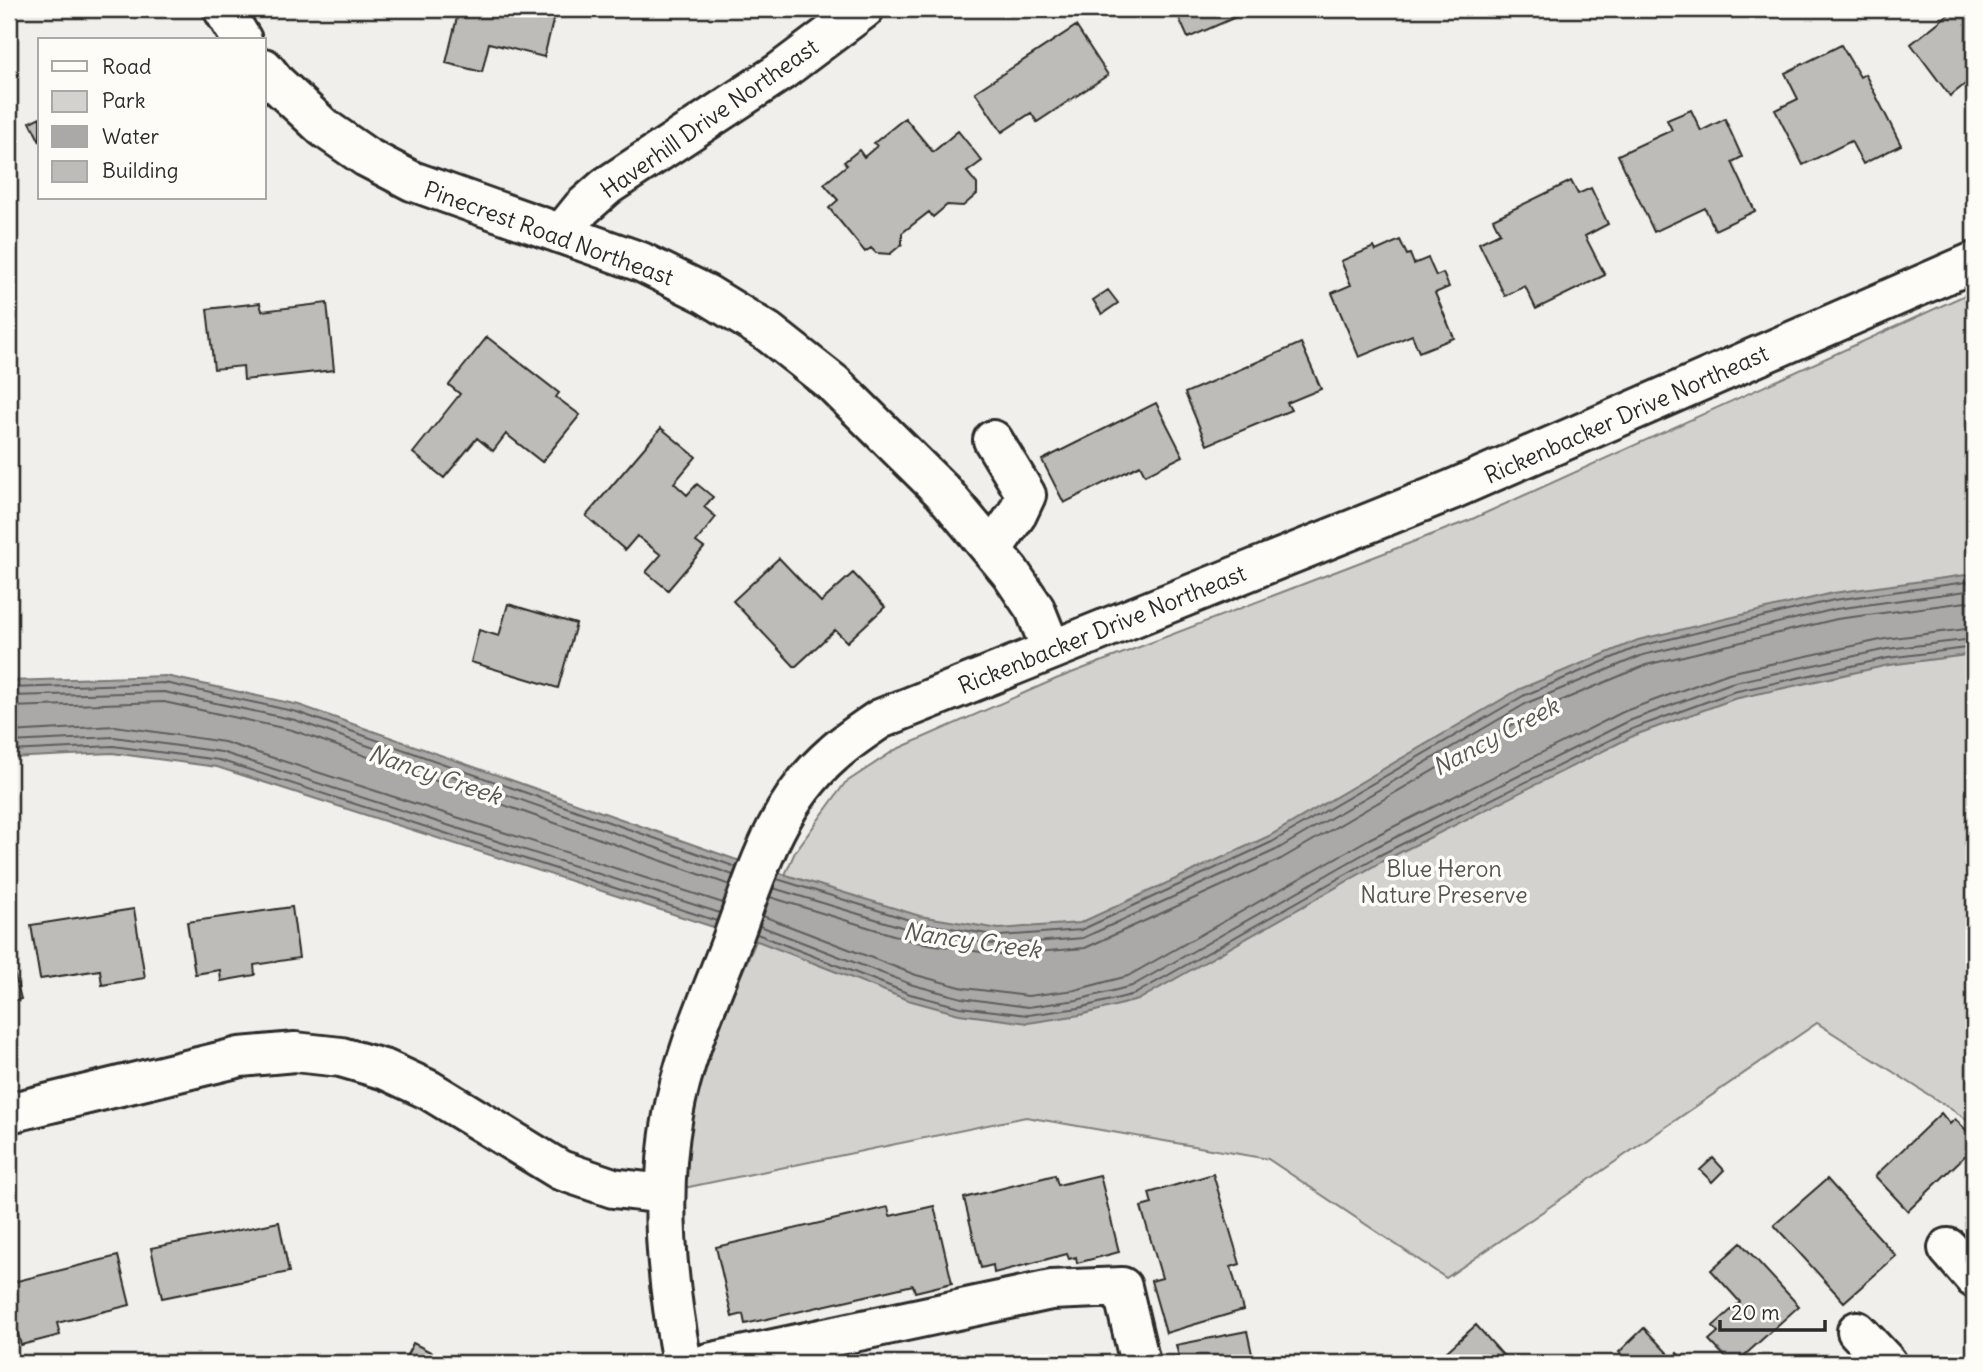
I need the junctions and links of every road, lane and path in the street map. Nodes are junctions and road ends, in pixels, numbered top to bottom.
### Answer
1 (223, 9) edge
2 (864, 9) edge
3 (241, 38) edge
4 (266, 70) edge
5 (561, 234) junction
6 (1974, 262) edge
7 (993, 440) dead end
8 (992, 550) junction
9 (1051, 649) junction
10 (9, 1113) edge
11 (665, 1194) junction
12 (1948, 1248) dead end
13 (1974, 1278) edge
14 (1857, 1331) dead end
15 (682, 1363) edge
16 (708, 1363) edge
17 (1140, 1363) edge
18 (1887, 1363) edge

1 - 3 street
2 - 5 street, Haverhill Drive Northeast
4 - 5 street, Pinecrest Road Northeast
5 - 8 street, Pinecrest Road Northeast
6 - 9 street, Rickenbacker Drive Northeast
7 - 8 street
8 - 9 street, Pinecrest Road Northeast
9 - 11 street, Rickenbacker Drive Northeast
10 - 11 street
11 - 15 street, Rickenbacker Drive Northeast
12 - 13 street
14 - 18 street
16 - 17 street

